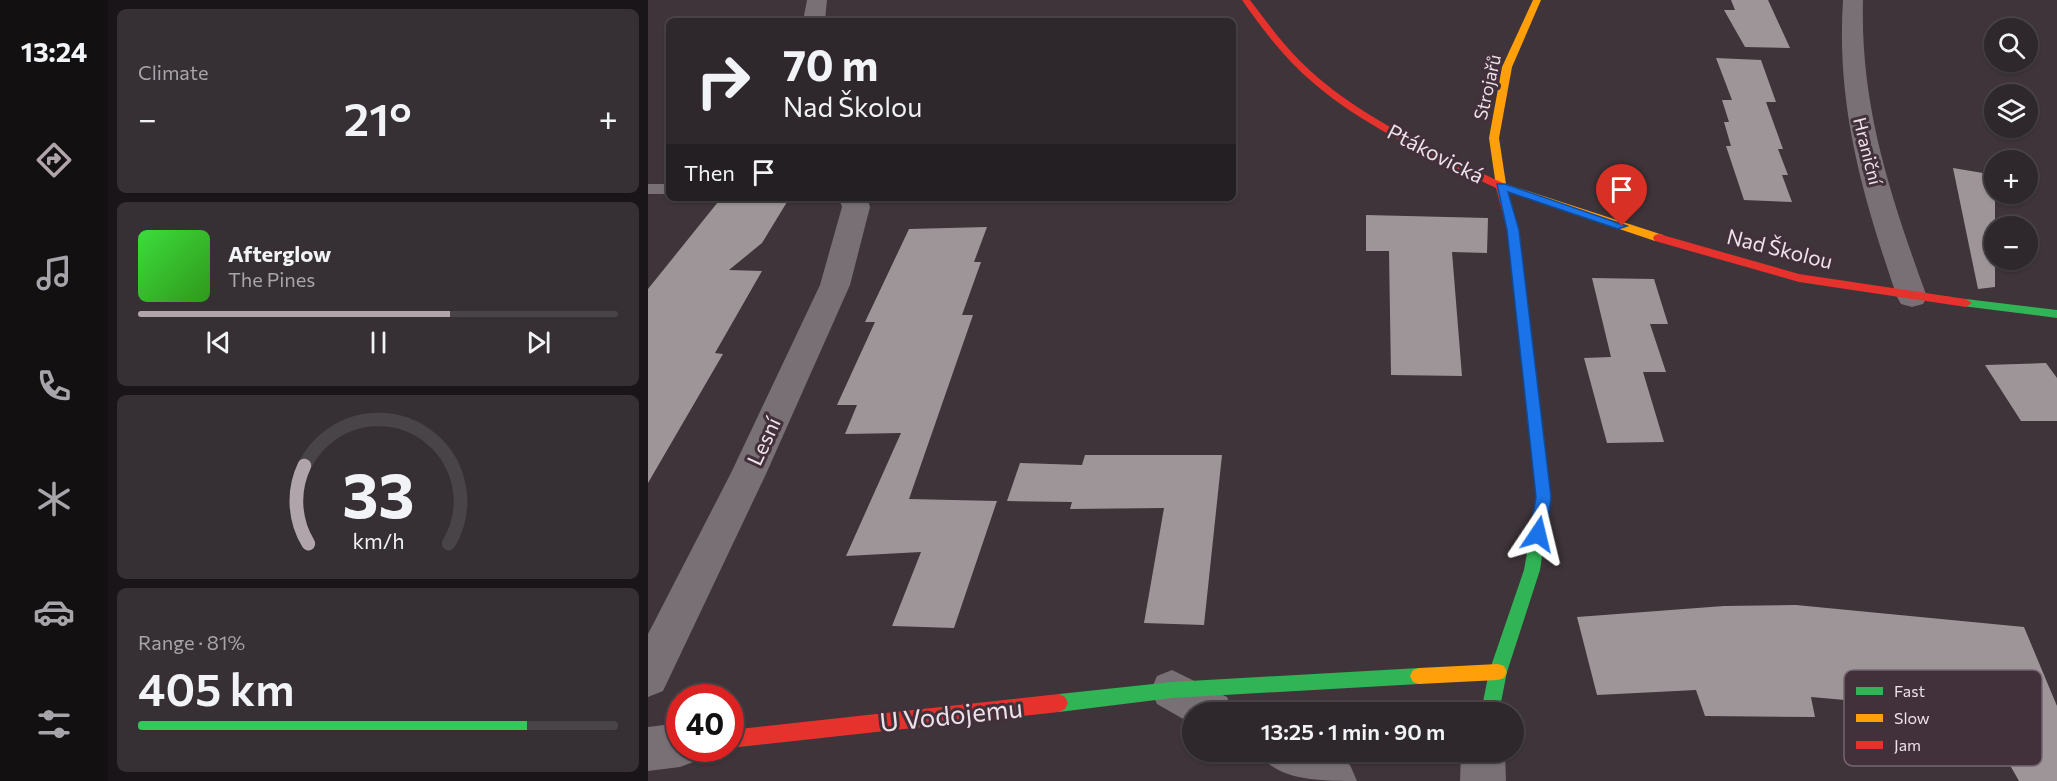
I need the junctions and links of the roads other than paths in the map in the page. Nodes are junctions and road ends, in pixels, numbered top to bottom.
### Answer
1 (817, 0) edge
2 (1246, 0) edge
3 (1537, 0) edge
4 (1853, 0) edge
5 (814, 18) edge
6 (1501, 186) junction
7 (648, 189) edge
8 (666, 189) edge
9 (854, 201) edge
10 (1912, 297) junction
11 (2057, 314) edge
12 (1498, 672) junction
13 (648, 677) edge
14 (1172, 690) junction
15 (1194, 702) edge
16 (1492, 702) edge
17 (744, 738) edge
18 (666, 747) edge
19 (648, 749) edge
20 (1299, 762) edge
21 (1483, 762) edge
22 (1334, 781) edge
23 (1483, 781) edge

1 - 5 street
2 - 6 street, Ptákovická
3 - 6 street, Strojařů
4 - 10 street, Hraniční
6 - 10 street, Nad Školou
6 - 12 street, Ptákovická
7 - 8 lane
9 - 13 street, Lesní
10 - 11 street, Nad Školou
12 - 14 street, U Vodojemu
12 - 16 street, Ptákovická
14 - 15 street
14 - 17 street, U Vodojemu
18 - 19 street
20 - 22 street
21 - 23 street

